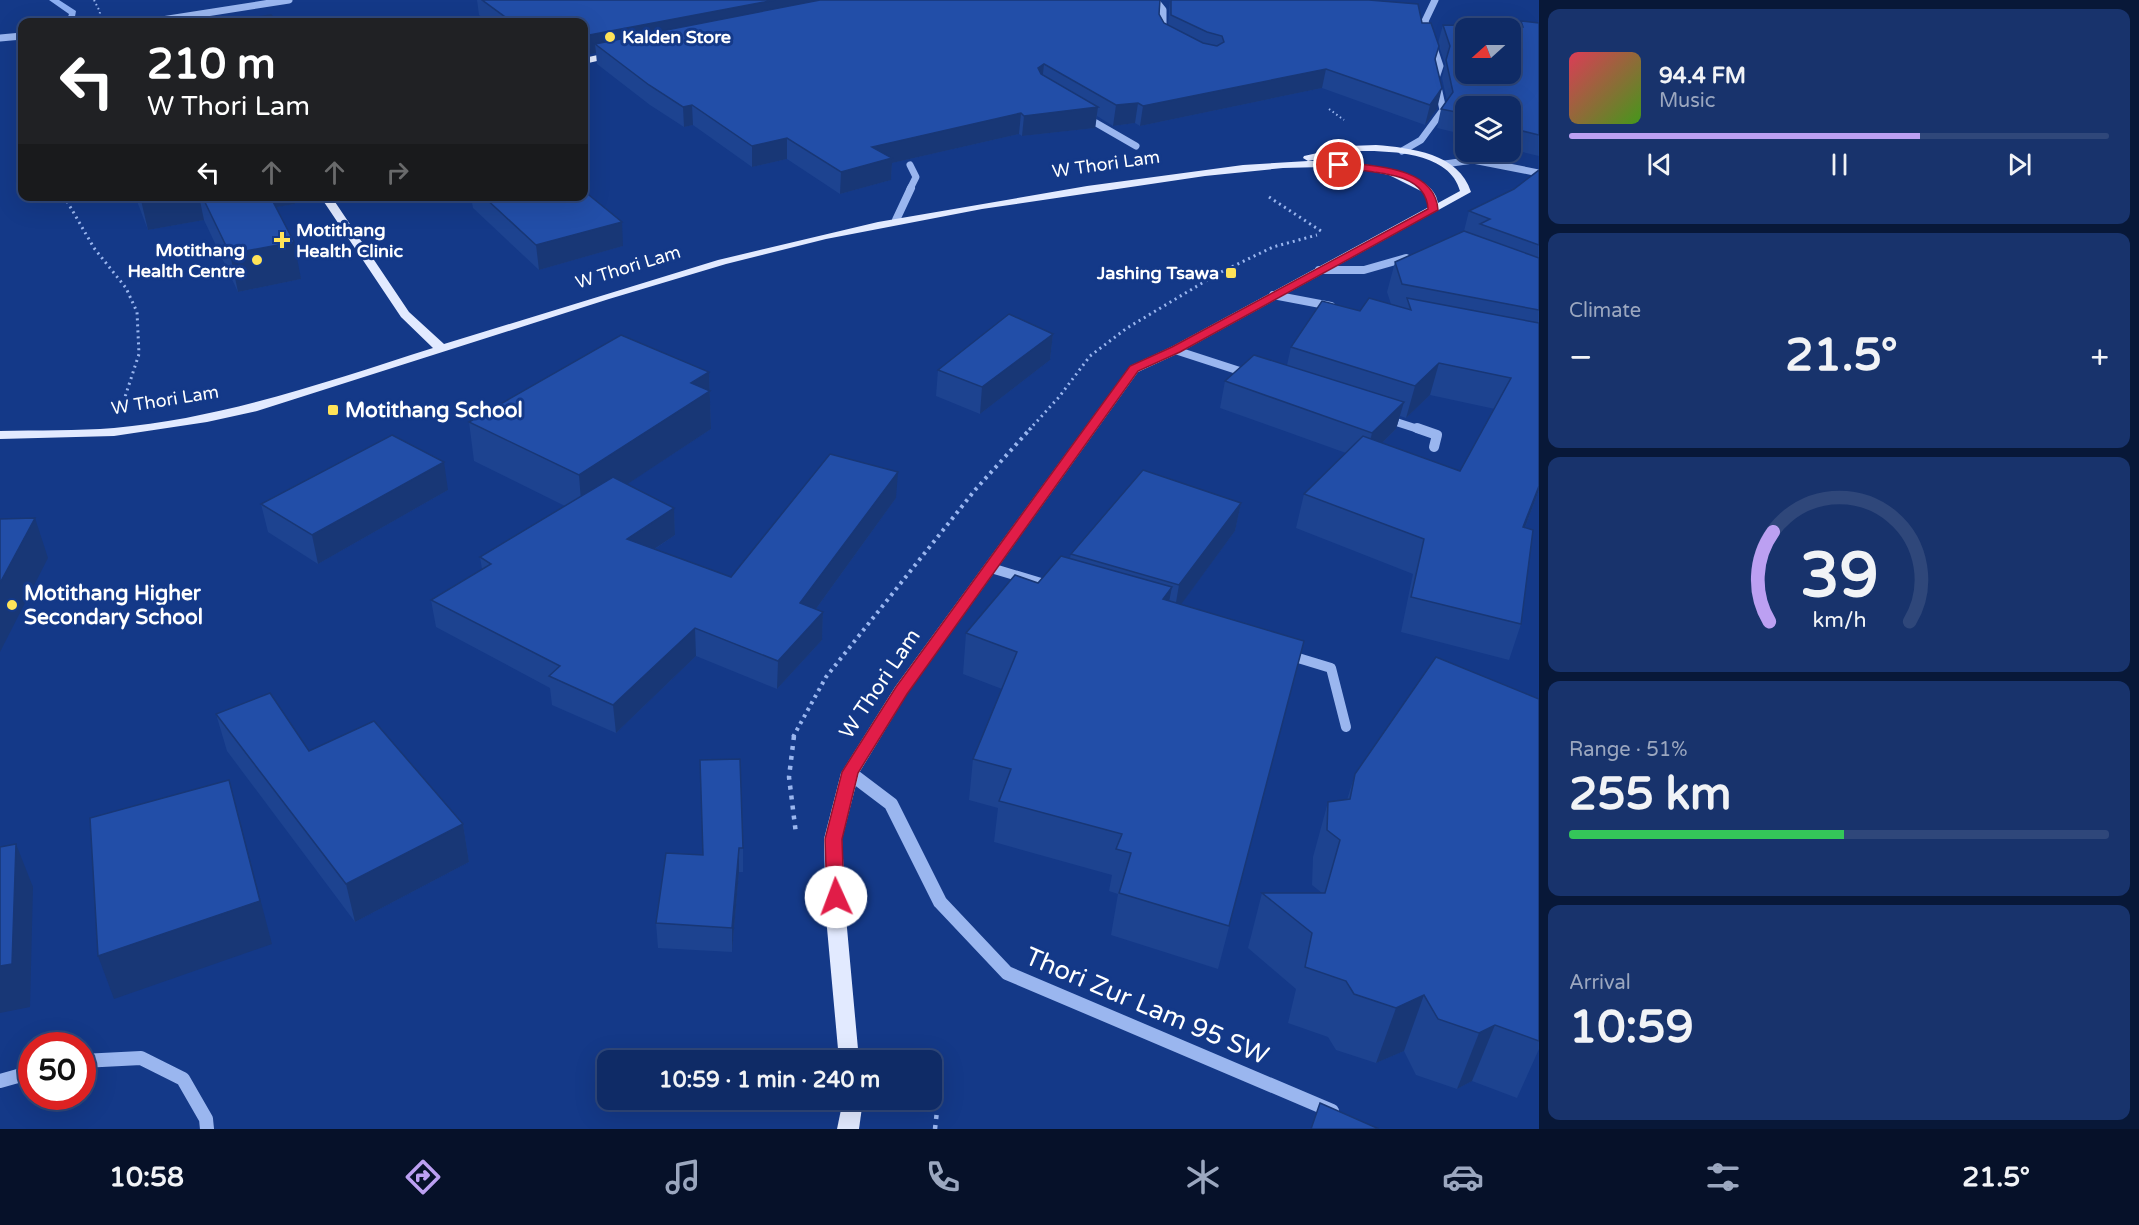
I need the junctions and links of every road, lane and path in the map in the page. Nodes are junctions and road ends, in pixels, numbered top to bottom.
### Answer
1 (94, 0) edge
2 (290, 0) edge
3 (1155, 0) edge
4 (1435, 0) edge
5 (99, 18) edge
6 (175, 18) edge
7 (18, 36) edge
8 (0, 38) edge
9 (1171, 42) edge
10 (629, 52) edge
11 (588, 60) edge
12 (1082, 114) edge
13 (1136, 146) dead end
14 (1402, 151) junction
15 (1445, 164) junction
16 (910, 165) dead end
17 (1276, 165) junction
18 (1539, 173) edge
19 (1266, 196) dead end
20 (67, 201) edge
21 (328, 201) edge
22 (1433, 210) junction
23 (896, 220) junction
24 (1324, 233) dead end
25 (1414, 254) edge
26 (1319, 270) junction
27 (1273, 295) junction
28 (1338, 307) edge
29 (441, 349) junction
30 (1176, 350) junction
31 (1255, 376) edge
32 (1380, 417) edge
33 (114, 432) junction
34 (0, 435) edge
35 (1434, 447) dead end
36 (991, 568) junction
37 (1067, 590) edge
38 (1275, 651) edge
39 (1347, 727) dead end
40 (850, 772) junction
41 (848, 1050) edge
42 (96, 1060) edge
43 (18, 1076) edge
44 (0, 1081) edge
45 (851, 1110) edge
46 (937, 1111) dead end
47 (1342, 1115) edge
48 (207, 1129) edge
49 (848, 1129) edge
50 (935, 1129) edge

1 - 5 path
2 - 6 street
3 - 9 street
4 - 14 street
7 - 8 street
10 - 11 main road
12 - 13 street
14 - 15 main road, W Thori Lam
14 - 17 main road, W Thori Lam
15 - 18 street
15 - 22 main road, W Thori Lam
16 - 23 street
17 - 22 main road, W Thori Lam
17 - 23 main road, W Thori Lam
19 - 24 path
20 - 33 path
21 - 29 main road
22 - 26 main road, W Thori Lam
23 - 29 main road, W Thori Lam
25 - 26 street
26 - 27 main road, W Thori Lam
27 - 28 street
27 - 30 main road, W Thori Lam
29 - 33 main road, W Thori Lam
30 - 31 street
30 - 36 main road, W Thori Lam
32 - 35 street
33 - 34 main road, W Thori Lam
36 - 37 street
36 - 40 main road, W Thori Lam
38 - 39 street
40 - 41 main road, W Thori Lam
40 - 47 street, Thori Zur Lam 95 SW
42 - 48 street
43 - 44 street
45 - 49 main road
46 - 50 path

